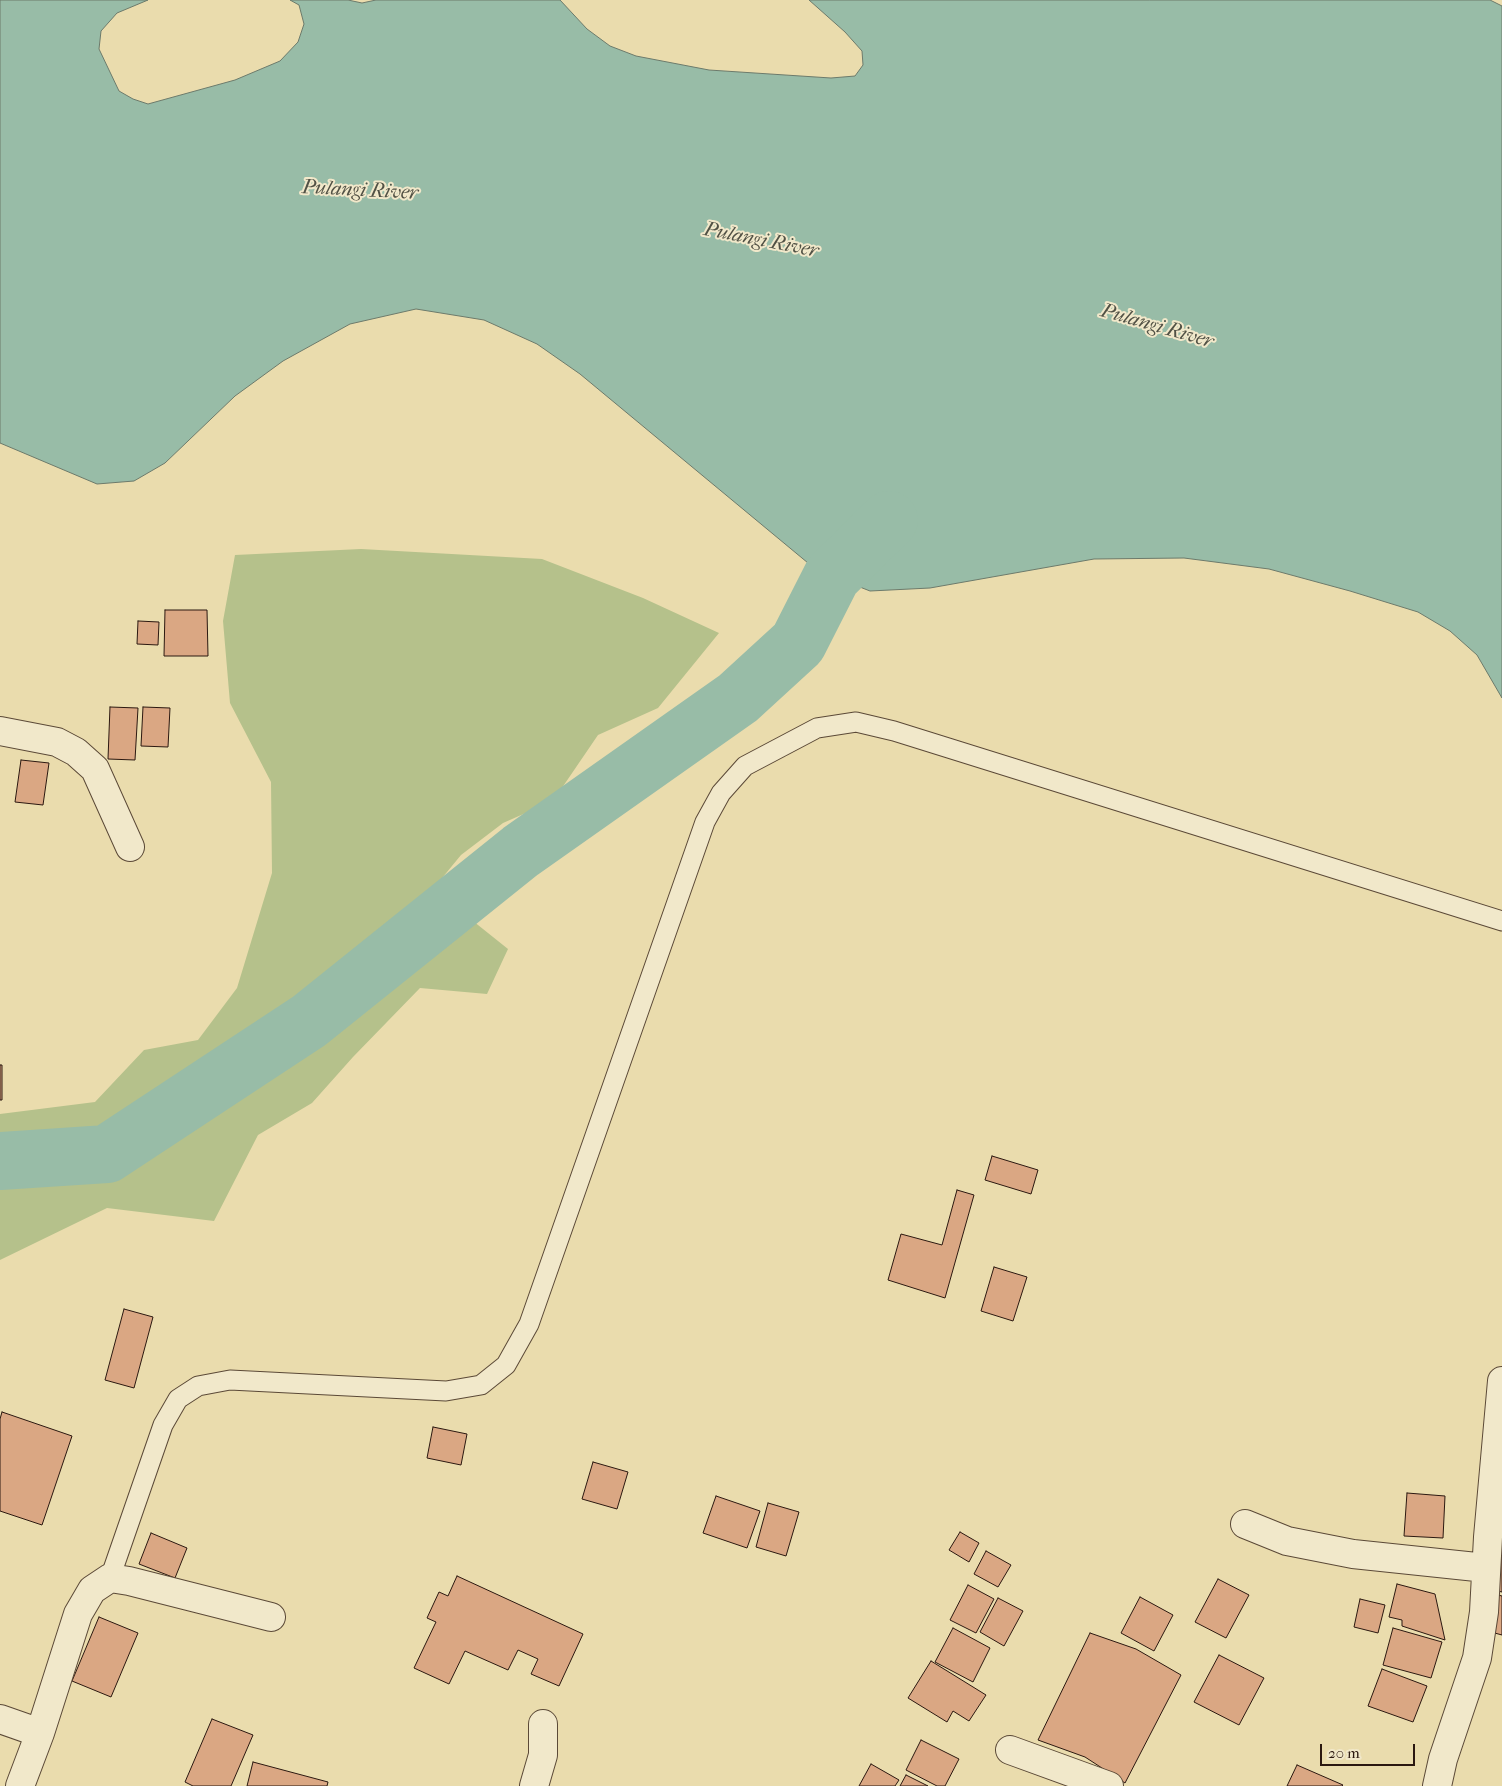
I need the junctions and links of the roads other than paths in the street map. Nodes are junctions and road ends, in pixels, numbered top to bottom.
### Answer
1 (0, 731) edge
2 (130, 847) dead end
3 (1502, 921) edge
4 (1502, 1381) edge
5 (1245, 1524) dead end
6 (1486, 1568) junction
7 (110, 1578) junction
8 (271, 1617) dead end
9 (0, 1719) edge
10 (543, 1724) dead end
11 (40, 1733) junction
12 (1010, 1750) dead end
13 (20, 1786) edge
14 (534, 1786) edge
15 (1109, 1786) edge
16 (1437, 1786) edge

1 - 2 street
3 - 7 lane
4 - 6 street
5 - 6 street
6 - 16 street
7 - 8 street
7 - 11 street
9 - 11 street
10 - 14 street
11 - 13 street
12 - 15 street

